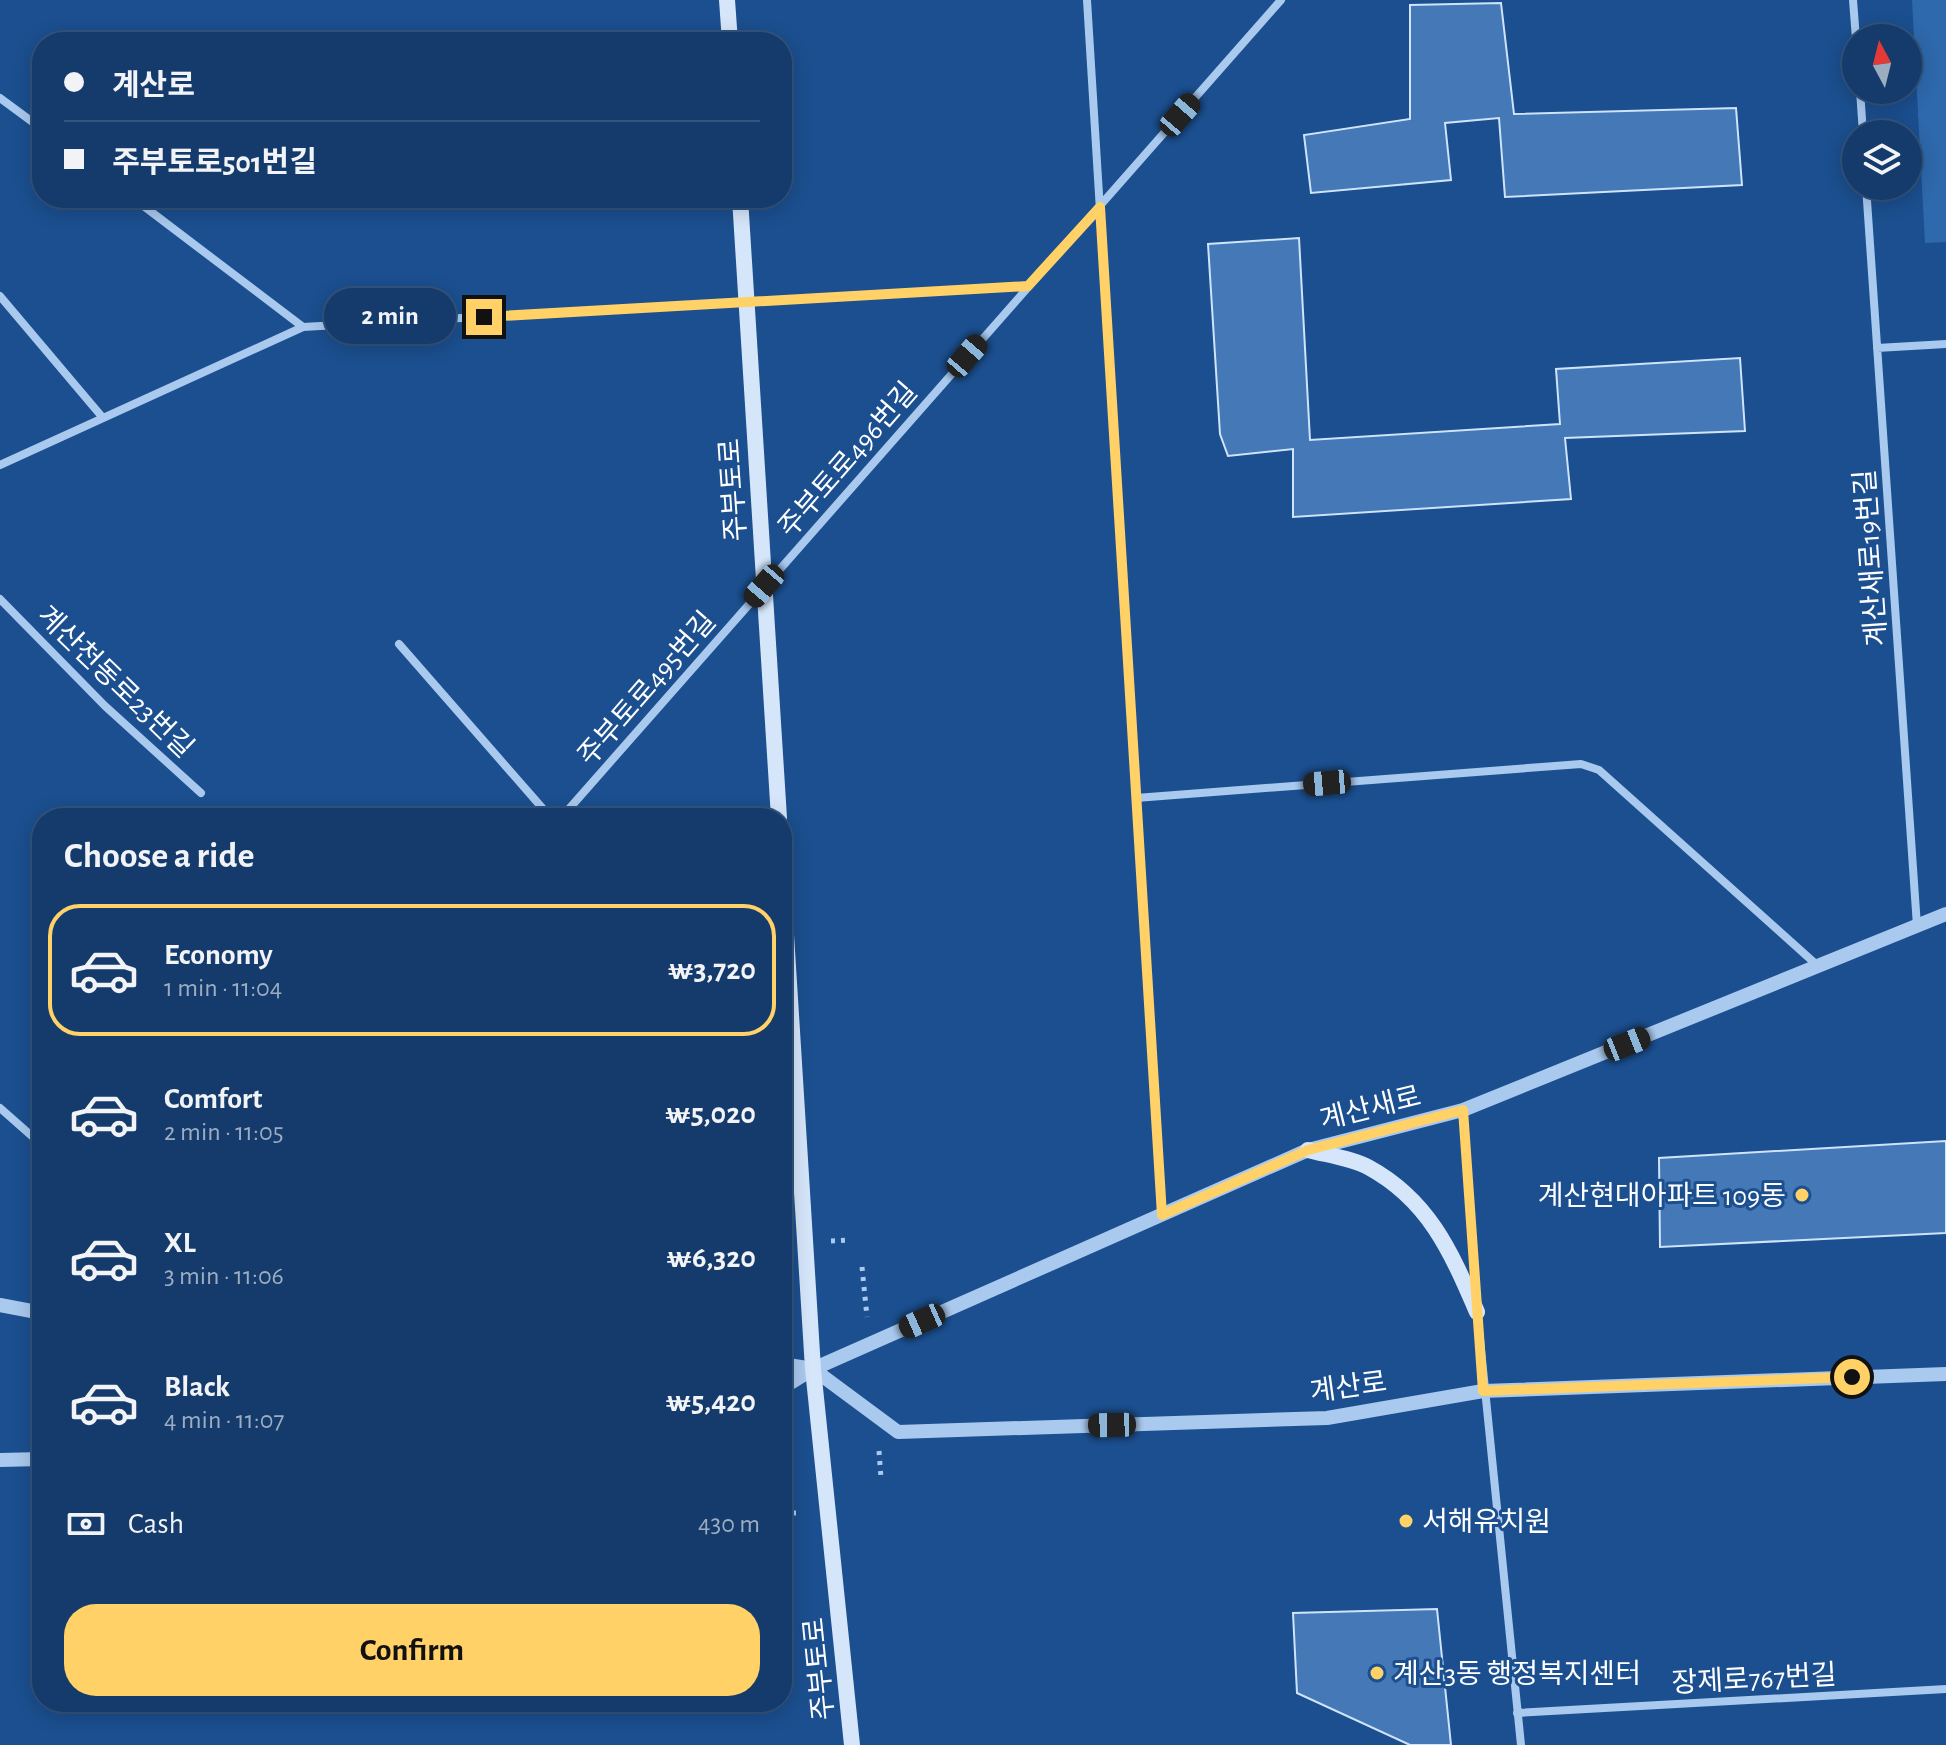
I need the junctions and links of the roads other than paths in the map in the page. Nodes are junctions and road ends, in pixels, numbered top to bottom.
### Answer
1 (727, 0) edge
2 (1087, 0) edge
3 (1281, 0) edge
4 (1853, 0) edge
5 (1855, 24) edge
6 (729, 32) edge
7 (0, 98) edge
8 (32, 122) edge
9 (1867, 200) edge
10 (1100, 207) junction
11 (146, 208) edge
12 (741, 208) edge
13 (1028, 286) junction
14 (0, 296) edge
15 (746, 303) junction
16 (303, 327) junction
17 (1946, 344) edge
18 (1877, 348) junction
19 (103, 418) junction
20 (0, 465) edge
21 (764, 586) junction
22 (0, 599) edge
23 (399, 644) dead end
24 (201, 793) dead end
25 (1136, 798) junction
26 (542, 808) edge
27 (570, 808) edge
28 (778, 808) edge
29 (1946, 914) edge
30 (1917, 926) junction
31 (1819, 967) junction
32 (792, 1031) edge
33 (0, 1108) edge
34 (1463, 1110) junction
35 (32, 1136) edge
36 (1308, 1150) junction
37 (1162, 1215) junction
38 (0, 1305) edge
39 (32, 1311) edge
40 (1477, 1312) junction
41 (792, 1366) edge
42 (813, 1369) junction
43 (1946, 1374) edge
44 (792, 1382) edge
45 (1483, 1391) junction
46 (32, 1459) edge
47 (0, 1460) edge
48 (1946, 1689) edge
49 (1517, 1713) junction
50 (852, 1745) edge
51 (1521, 1745) edge

1 - 6 main road
2 - 10 street
3 - 10 street, 주부토로496번길
4 - 5 street
7 - 8 street
9 - 18 street, 계산새로19번길
10 - 13 street, 주부토로496번길
10 - 25 street
11 - 16 street
12 - 15 main road, 주부토로
13 - 15 street
13 - 21 street, 주부토로496번길
14 - 19 street
15 - 16 street
15 - 21 main road, 주부토로
16 - 19 street
17 - 18 street
18 - 30 street, 계산새로19번길
19 - 20 street
21 - 27 street, 주부토로495번길
21 - 28 main road, 주부토로
22 - 24 street, 계산천동로23번길
23 - 26 street
25 - 31 street
25 - 37 street
29 - 30 street, 계산새로
30 - 31 street, 계산새로
31 - 34 street, 계산새로
32 - 42 main road, 주부토로
33 - 35 street
34 - 36 street, 계산새로
34 - 40 street
36 - 37 street, 계산새로
36 - 40 main road
37 - 42 street, 계산새로
38 - 39 street
40 - 45 street
41 - 42 street
42 - 44 street
42 - 45 street, 계산로
42 - 50 main road, 주부토로
43 - 45 street, 계산로
45 - 49 street
46 - 47 street
48 - 49 street, 장제로767번길
49 - 51 street

